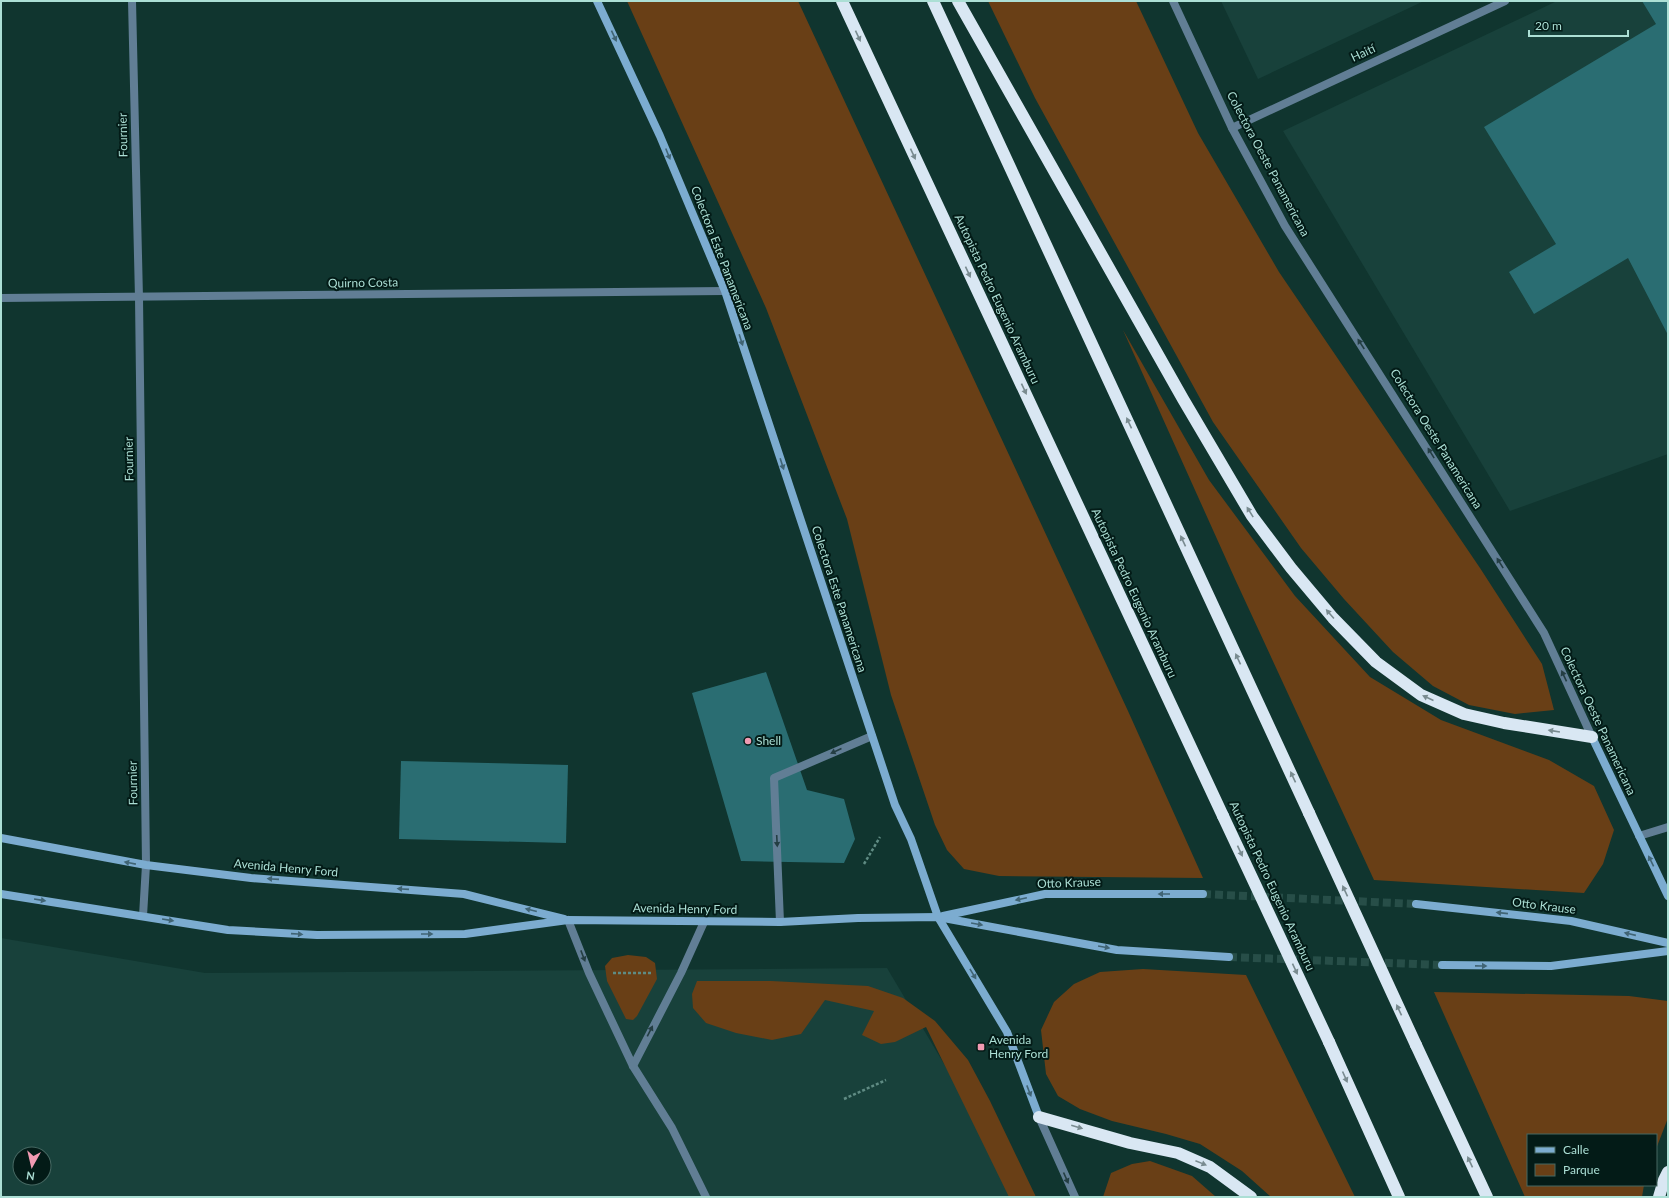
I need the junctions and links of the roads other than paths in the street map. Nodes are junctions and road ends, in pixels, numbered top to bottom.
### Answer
1 (132, 1) edge
2 (597, 1) edge
3 (842, 1) edge
4 (933, 1) edge
5 (958, 1) edge
6 (1173, 1) edge
7 (1506, 1) edge
8 (1232, 128) junction
9 (725, 291) junction
10 (1, 298) edge
11 (138, 298) junction
12 (872, 736) junction
13 (1592, 737) junction
14 (1668, 827) edge
15 (1639, 836) junction
16 (1, 838) edge
17 (146, 866) junction
18 (1, 894) edge
19 (1203, 894) tunnel mouth
20 (1668, 896) edge
21 (1416, 904) tunnel mouth
22 (142, 916) junction
23 (938, 917) junction
24 (568, 920) junction
25 (704, 922) junction
26 (780, 922) junction
27 (1668, 943) edge
28 (1668, 951) edge
29 (1229, 956) tunnel mouth
30 (1442, 965) tunnel mouth
31 (633, 1066) junction
32 (1039, 1117) junction
33 (1668, 1172) edge
34 (706, 1197) edge
35 (1075, 1197) edge
36 (1251, 1197) edge
37 (1399, 1197) edge
38 (1487, 1197) edge
39 (1659, 1197) edge

1 - 11 street, Fournier
2 -> 9 main road, Colectora Este Panamericana
3 -> 37 highway, Autopista Pedro Eugenio Aramburu, bridge
38 -> 4 highway, bridge
13 -> 5 highway
6 - 8 street, Colectora Oeste Panamericana
7 - 8 street, Haití
13 -> 8 street, Colectora Oeste Panamericana
9 - 11 street, Quirno Costa
9 -> 12 main road, Colectora Este Panamericana
10 - 11 street, Quirno Costa
11 - 17 street, Fournier
12 - 23 main road, Colectora Este Panamericana
12 -> 26 street
13 - 15 main road, Colectora Oeste Panamericana
14 - 15 street
20 -> 15 main road, Colectora Oeste Panamericana
17 -> 16 main road, Avenida Henry Ford
17 - 22 street, Fournier
24 -> 17 main road, Avenida Henry Ford
18 -> 22 main road, Avenida Henry Ford
19 -> 23 main road, Otto Krause
27 -> 21 main road, Otto Krause
22 -> 24 main road, Avenida Henry Ford
23 - 26 main road, Avenida Henry Ford
23 -> 29 main road, Avenida Henry Ford
23 -> 32 main road, Colectora Este Panamericana
24 - 25 main road, Avenida Henry Ford
24 -> 31 street
25 - 26 main road, Avenida Henry Ford
31 -> 25 street
30 -> 28 main road
31 - 34 street
32 -> 35 street, Colectora Este Panamericana
32 -> 36 highway
33 - 39 highway

